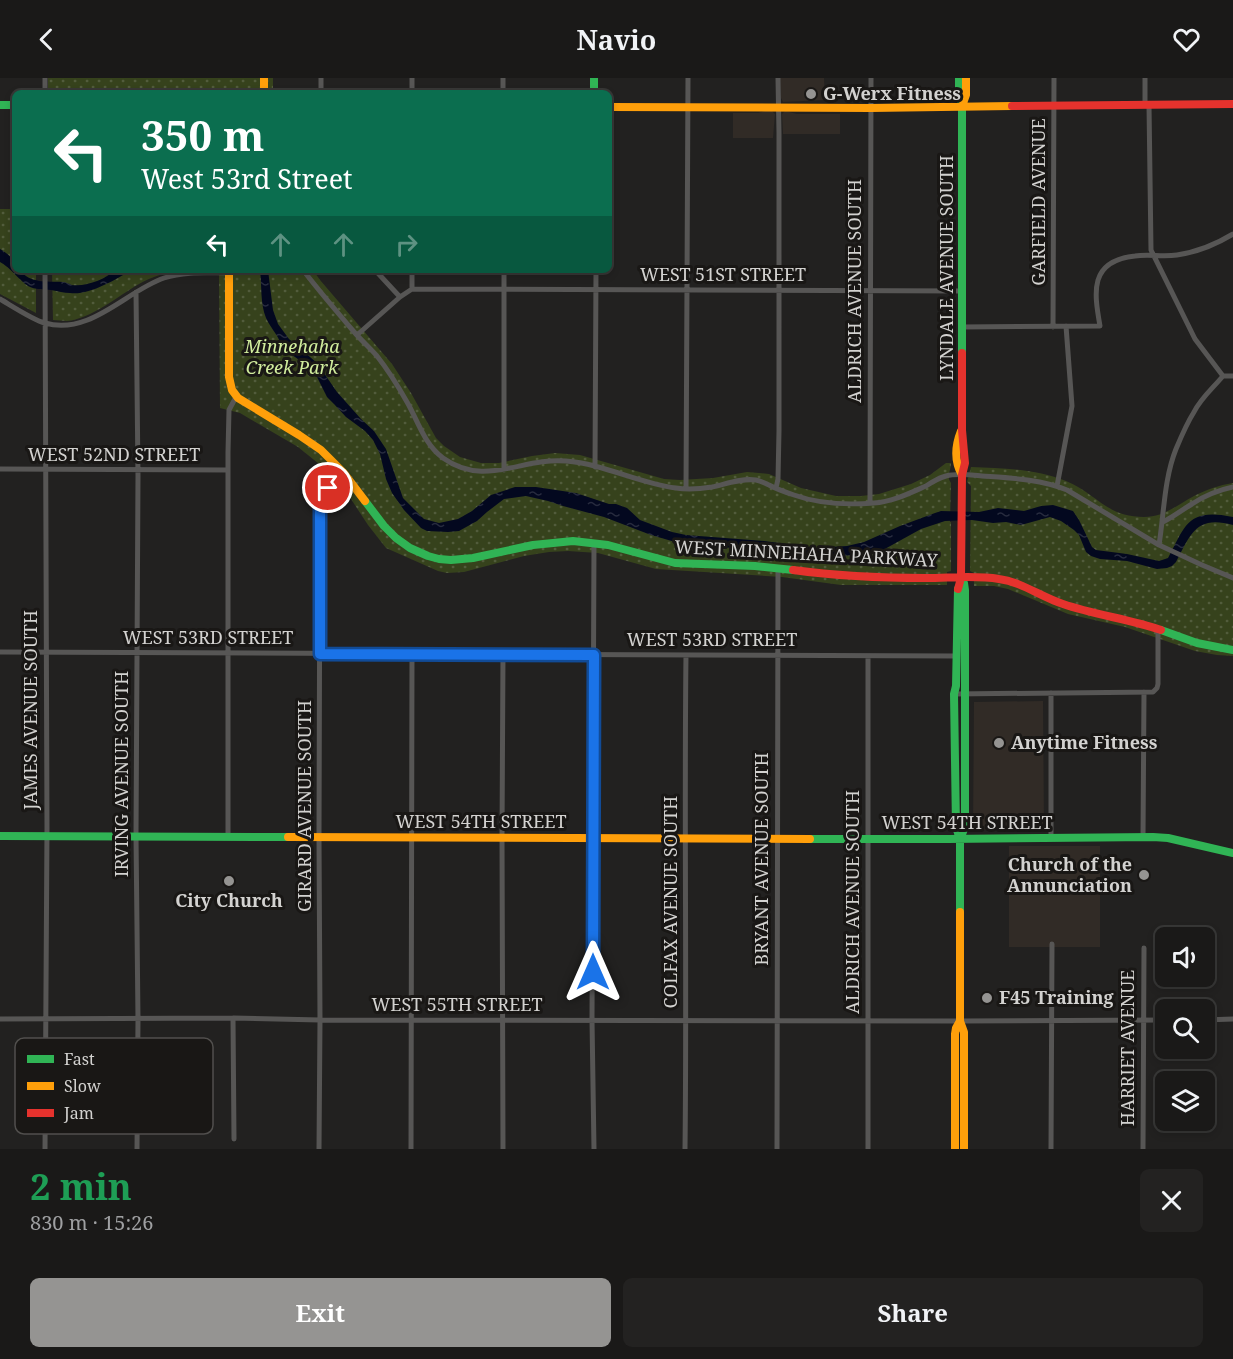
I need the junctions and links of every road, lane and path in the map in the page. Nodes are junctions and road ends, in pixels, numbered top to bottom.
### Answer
1 (688, 78) edge
2 (778, 78) edge
3 (871, 78) edge
4 (959, 78) edge
5 (966, 78) edge
6 (1054, 78) edge
7 (1145, 78) edge
8 (1233, 104) edge
9 (1147, 105) junction
10 (962, 106) junction
11 (1054, 106) junction
12 (612, 107) edge
13 (688, 107) junction
14 (779, 108) junction
15 (871, 108) junction
16 (1233, 234) edge
17 (1153, 256) junction
18 (45, 273) edge
19 (182, 273) edge
20 (229, 273) edge
21 (306, 273) edge
22 (378, 273) edge
23 (412, 273) edge
24 (504, 273) edge
25 (596, 273) edge
26 (412, 289) junction
27 (504, 289) junction
28 (596, 290) junction
29 (687, 290) junction
30 (779, 291) junction
31 (870, 291) junction
32 (962, 291) junction
33 (136, 292) junction
34 (400, 297) junction
35 (0, 299) edge
36 (45, 323) junction
37 (1066, 326) junction
38 (962, 327) junction
39 (1053, 327) junction
40 (357, 334) junction
41 (1223, 376) junction
42 (1233, 376) edge
43 (237, 397) junction
44 (595, 467) junction
45 (0, 469) edge
46 (45, 470) junction
47 (138, 470) junction
48 (228, 470) junction
49 (504, 470) junction
50 (345, 475) junction
51 (962, 475) junction
52 (1057, 486) junction
53 (1233, 487) edge
54 (776, 488) junction
55 (687, 489) junction
56 (870, 503) junction
57 (1163, 522) junction
58 (594, 543) junction
59 (1159, 545) junction
60 (778, 568) junction
61 (961, 578) junction
62 (1233, 578) edge
63 (1158, 629) junction
64 (1233, 650) edge
65 (0, 652) edge
66 (46, 653) junction
67 (138, 653) junction
68 (229, 654) junction
69 (320, 654) junction
70 (411, 654) junction
71 (503, 654) junction
72 (594, 655) junction
73 (686, 655) junction
74 (778, 656) junction
75 (868, 656) junction
76 (956, 656) junction
77 (1144, 692) junction
78 (1051, 693) junction
79 (954, 694) junction
80 (965, 694) junction
81 (0, 836) edge
82 (47, 836) junction
83 (136, 836) junction
84 (228, 837) junction
85 (319, 837) junction
86 (411, 837) junction
87 (502, 837) junction
88 (593, 837) junction
89 (1051, 837) junction
90 (1143, 837) junction
91 (685, 838) junction
92 (777, 838) junction
93 (868, 838) junction
94 (960, 838) junction
95 (1233, 854) edge
96 (1052, 944) dead end
97 (1144, 948) dead end
98 (233, 1018) junction
99 (0, 1019) edge
100 (46, 1019) junction
101 (138, 1019) junction
102 (1233, 1019) edge
103 (320, 1020) junction
104 (412, 1020) junction
105 (503, 1020) junction
106 (592, 1020) junction
107 (687, 1020) junction
108 (1144, 1020) junction
109 (1155, 1020) edge
110 (1215, 1020) edge
111 (777, 1021) junction
112 (868, 1021) junction
113 (960, 1021) junction
114 (1051, 1021) junction
115 (46, 1038) edge
116 (138, 1038) edge
117 (45, 1134) edge
118 (137, 1134) edge
119 (234, 1139) dead end
120 (45, 1149) edge
121 (137, 1149) edge
122 (319, 1149) edge
123 (411, 1149) edge
124 (503, 1149) edge
125 (594, 1149) edge
126 (685, 1149) edge
127 (777, 1149) edge
128 (868, 1149) edge
129 (955, 1149) edge
130 (964, 1149) edge
131 (1051, 1149) edge
132 (1143, 1149) edge

1 - 13 street
2 - 14 street
3 - 15 street, ALDRICH AVENUE SOUTH
4 - 10 street, LYNDALE AVENUE SOUTH
5 - 10 street, LYNDALE AVENUE SOUTH
6 - 11 street, GARFIELD AVENUE
7 - 9 street
8 - 9 street
9 - 11 street
9 - 17 street
10 - 11 street
10 - 15 street
10 - 32 street, LYNDALE AVENUE SOUTH
11 - 39 street, GARFIELD AVENUE
12 - 13 street
13 - 14 street
13 - 29 street
14 - 15 street
14 - 30 street
15 - 31 street, ALDRICH AVENUE SOUTH
16 - 17 street
17 - 37 street
17 - 41 street
18 - 36 street, JAMES AVENUE SOUTH
19 - 33 street
20 - 43 street
21 - 40 street
22 - 34 street
23 - 26 street
24 - 27 street
25 - 28 street
26 - 27 street, WEST 51ST STREET
26 - 34 street
27 - 28 street, WEST 51ST STREET
27 - 49 street
28 - 29 street, WEST 51ST STREET
28 - 44 street
29 - 30 street, WEST 51ST STREET
29 - 55 street
30 - 31 street, WEST 51ST STREET
30 - 54 street
31 - 32 street, WEST 51ST STREET
31 - 56 street, ALDRICH AVENUE SOUTH
32 - 38 street, LYNDALE AVENUE SOUTH
33 - 36 street
33 - 47 street, IRVING AVENUE SOUTH
34 - 40 street
35 - 36 street
36 - 46 street, JAMES AVENUE SOUTH
37 - 39 street
37 - 52 street
38 - 39 street
38 - 51 street, LYNDALE AVENUE SOUTH
40 - 49 street
41 - 42 street
41 - 57 street
43 - 48 street
43 - 50 street, WEST MINNEHAHA PARKWAY
44 - 49 street
44 - 55 street
45 - 46 street, WEST 52ND STREET
46 - 47 street, WEST 52ND STREET
46 - 66 street, JAMES AVENUE SOUTH
47 - 48 street, WEST 52ND STREET
47 - 67 street, IRVING AVENUE SOUTH
48 - 68 street
50 - 58 street, WEST MINNEHAHA PARKWAY
50 - 69 street, GIRARD AVENUE SOUTH
51 - 52 street
51 - 56 street
51 - 61 street, LYNDALE AVENUE SOUTH
52 - 59 street
53 - 57 street
54 - 55 street
54 - 56 street
57 - 59 street
58 - 60 street, WEST MINNEHAHA PARKWAY
58 - 72 street
59 - 62 street
60 - 61 street, WEST MINNEHAHA PARKWAY
60 - 74 street, BRYANT AVENUE SOUTH
61 - 63 street, WEST MINNEHAHA PARKWAY
61 - 76 street, LYNDALE AVENUE SOUTH
61 - 80 street, LYNDALE AVENUE SOUTH
63 - 64 street, WEST MINNEHAHA PARKWAY
63 - 77 street
65 - 66 street, WEST 53RD STREET
66 - 67 street, WEST 53RD STREET
66 - 82 street, JAMES AVENUE SOUTH
67 - 68 street, WEST 53RD STREET
67 - 83 street, IRVING AVENUE SOUTH
68 - 69 street, WEST 53RD STREET
68 - 84 street
69 - 70 street, WEST 53RD STREET
69 - 85 street, GIRARD AVENUE SOUTH
70 - 71 street, WEST 53RD STREET
70 - 86 street
71 - 72 street, WEST 53RD STREET
71 - 87 street
72 - 73 street, WEST 53RD STREET
72 - 88 street
73 - 74 street, WEST 53RD STREET
73 - 91 street, COLFAX AVENUE SOUTH
74 - 75 street, WEST 53RD STREET
74 - 92 street, BRYANT AVENUE SOUTH
75 - 76 street, WEST 53RD STREET
75 - 93 street, ALDRICH AVENUE SOUTH
76 - 79 street, LYNDALE AVENUE SOUTH
77 - 78 street
77 - 90 street
78 - 80 street
78 - 89 street
79 - 80 street
79 - 94 street, LYNDALE AVENUE SOUTH
80 - 94 street, LYNDALE AVENUE SOUTH
81 - 82 street, WEST 54TH STREET
82 - 83 street, WEST 54TH STREET
82 - 100 street, JAMES AVENUE SOUTH
83 - 84 street, WEST 54TH STREET
83 - 101 street, IRVING AVENUE SOUTH
84 - 85 street, WEST 54TH STREET
85 - 86 street, WEST 54TH STREET
85 - 103 street, GIRARD AVENUE SOUTH
86 - 87 street, WEST 54TH STREET
86 - 104 street
87 - 88 street, WEST 54TH STREET
87 - 105 street
88 - 91 street, WEST 54TH STREET
88 - 106 street
89 - 90 street, WEST 54TH STREET
89 - 94 street, WEST 54TH STREET
90 - 95 street, WEST 54TH STREET
91 - 92 street, WEST 54TH STREET
91 - 107 street, COLFAX AVENUE SOUTH
92 - 93 street, WEST 54TH STREET
92 - 111 street, BRYANT AVENUE SOUTH
93 - 94 street, WEST 54TH STREET
93 - 112 street, ALDRICH AVENUE SOUTH
94 - 113 street, LYNDALE AVENUE SOUTH
96 - 114 street
97 - 108 street, HARRIET AVENUE
98 - 101 street, WEST 55TH STREET
98 - 103 street, WEST 55TH STREET
98 - 119 street
99 - 100 street, WEST 55TH STREET
100 - 101 street, WEST 55TH STREET
100 - 115 street, JAMES AVENUE SOUTH
101 - 116 street, IRVING AVENUE SOUTH
102 - 110 street
103 - 104 street, WEST 55TH STREET
103 - 122 street, GIRARD AVENUE SOUTH
104 - 105 street, WEST 55TH STREET
104 - 123 street
105 - 106 street, WEST 55TH STREET
105 - 124 street
106 - 107 street, WEST 55TH STREET
106 - 125 street
107 - 111 street, WEST 55TH STREET
107 - 126 street, COLFAX AVENUE SOUTH
108 - 109 street, WEST 55TH STREET
108 - 114 street, WEST 55TH STREET
108 - 132 street, HARRIET AVENUE
111 - 112 street, WEST 55TH STREET
111 - 127 street, BRYANT AVENUE SOUTH
112 - 113 street, WEST 55TH STREET
112 - 128 street, ALDRICH AVENUE SOUTH
113 - 114 street, WEST 55TH STREET
113 - 129 street, LYNDALE AVENUE SOUTH
113 - 130 street, LYNDALE AVENUE SOUTH
114 - 131 street
117 - 120 street, JAMES AVENUE SOUTH
118 - 121 street, IRVING AVENUE SOUTH

